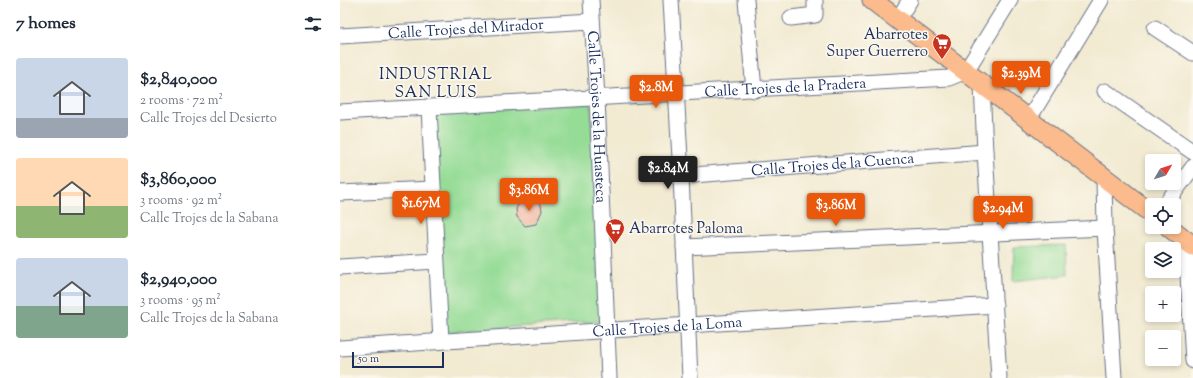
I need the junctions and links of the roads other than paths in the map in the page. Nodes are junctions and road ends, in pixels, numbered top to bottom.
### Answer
1 (591, 0) edge
2 (671, 0) edge
3 (746, 0) edge
4 (815, 0) edge
5 (872, 0) edge
6 (910, 0) edge
7 (1010, 0) edge
8 (1100, 0) edge
9 (791, 18) dead end
10 (898, 19) junction
11 (592, 21) junction
12 (1155, 28) dead end
13 (340, 36) edge
14 (1193, 53) edge
15 (966, 71) junction
16 (982, 84) junction
17 (754, 90) junction
18 (1105, 91) dead end
19 (676, 94) junction
20 (597, 98) junction
21 (429, 108) junction
22 (340, 112) edge
23 (1028, 120) junction
24 (985, 152) junction
25 (1193, 152) edge
26 (1193, 167) edge
27 (681, 176) junction
28 (1104, 177) junction
29 (433, 189) junction
30 (340, 193) edge
31 (1170, 198) edge
32 (1145, 209) edge
33 (1105, 228) junction
34 (990, 233) junction
35 (1178, 234) edge
36 (1189, 243) edge
37 (684, 247) junction
38 (436, 261) junction
39 (340, 267) edge
40 (994, 305) junction
41 (687, 325) junction
42 (607, 330) junction
43 (441, 341) junction
44 (340, 348) edge
45 (1193, 361) edge
46 (609, 378) edge
47 (690, 378) edge
48 (999, 378) edge
49 (1114, 378) edge

1 - 11 street, Calle Trojes de la Huasteca
2 - 19 street
3 - 17 street
4 - 9 street
5 - 10 main road
6 - 10 street
7 - 15 street
8 - 23 street
10 - 15 main road
11 - 13 street, Calle Trojes del Mirador
11 - 20 street, Calle Trojes de la Huasteca
12 - 14 street
15 - 16 main road
15 - 17 street, Calle Trojes de la Pradera
16 - 23 main road
16 - 24 street
17 - 19 street, Calle Trojes de la Pradera
18 - 25 street
19 - 20 street, Calle Trojes de la Pradera
19 - 27 street
20 - 21 street, Calle Trojes de la Pradera
20 - 42 street, Calle Trojes de la Huasteca
21 - 22 street, Calle Trojes de la Pradera
21 - 29 street
23 - 28 main road
24 - 27 street, Calle Trojes de la Cuenca
24 - 34 street
26 - 31 street
27 - 37 street
28 - 32 main road
28 - 33 street
29 - 30 street
29 - 38 street
33 - 34 street
33 - 49 street
34 - 37 street
34 - 40 street
35 - 36 main road
36 - 45 street
37 - 41 street
38 - 39 street
38 - 43 street
40 - 41 street, Calle Trojes de la Loma
40 - 48 street
41 - 42 street, Calle Trojes de la Loma
41 - 47 street
42 - 43 street, Calle Trojes de la Loma
42 - 46 street, Calle Trojes de la Huasteca
43 - 44 street, Calle Trojes de la Loma

